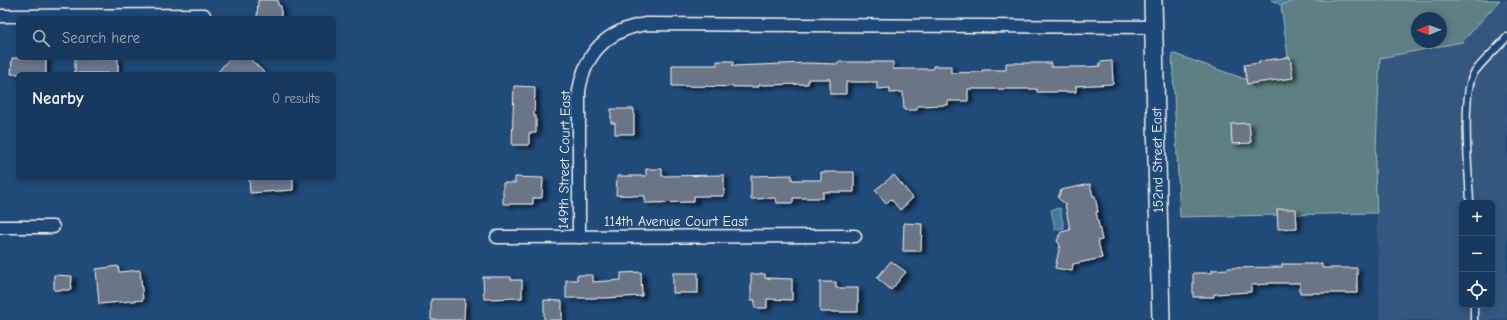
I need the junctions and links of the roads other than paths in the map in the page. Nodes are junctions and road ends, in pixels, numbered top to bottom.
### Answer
1 (1153, 0) edge
2 (204, 15) dead end
3 (0, 16) edge
4 (1154, 27) junction
5 (1507, 37) edge
6 (1470, 200) edge
7 (53, 227) dead end
8 (0, 228) edge
9 (855, 236) dead end
10 (497, 237) dead end
11 (579, 237) junction
12 (1474, 308) edge
13 (1161, 320) edge
14 (1474, 320) edge

1 - 4 main road, 152nd Street East
2 - 3 street
4 - 11 street, 149th Street Court East
4 - 13 main road, 152nd Street East
5 - 6 lane
7 - 8 street
9 - 11 street, 114th Avenue Court East
10 - 11 street, 114th Avenue Court East
12 - 14 lane

